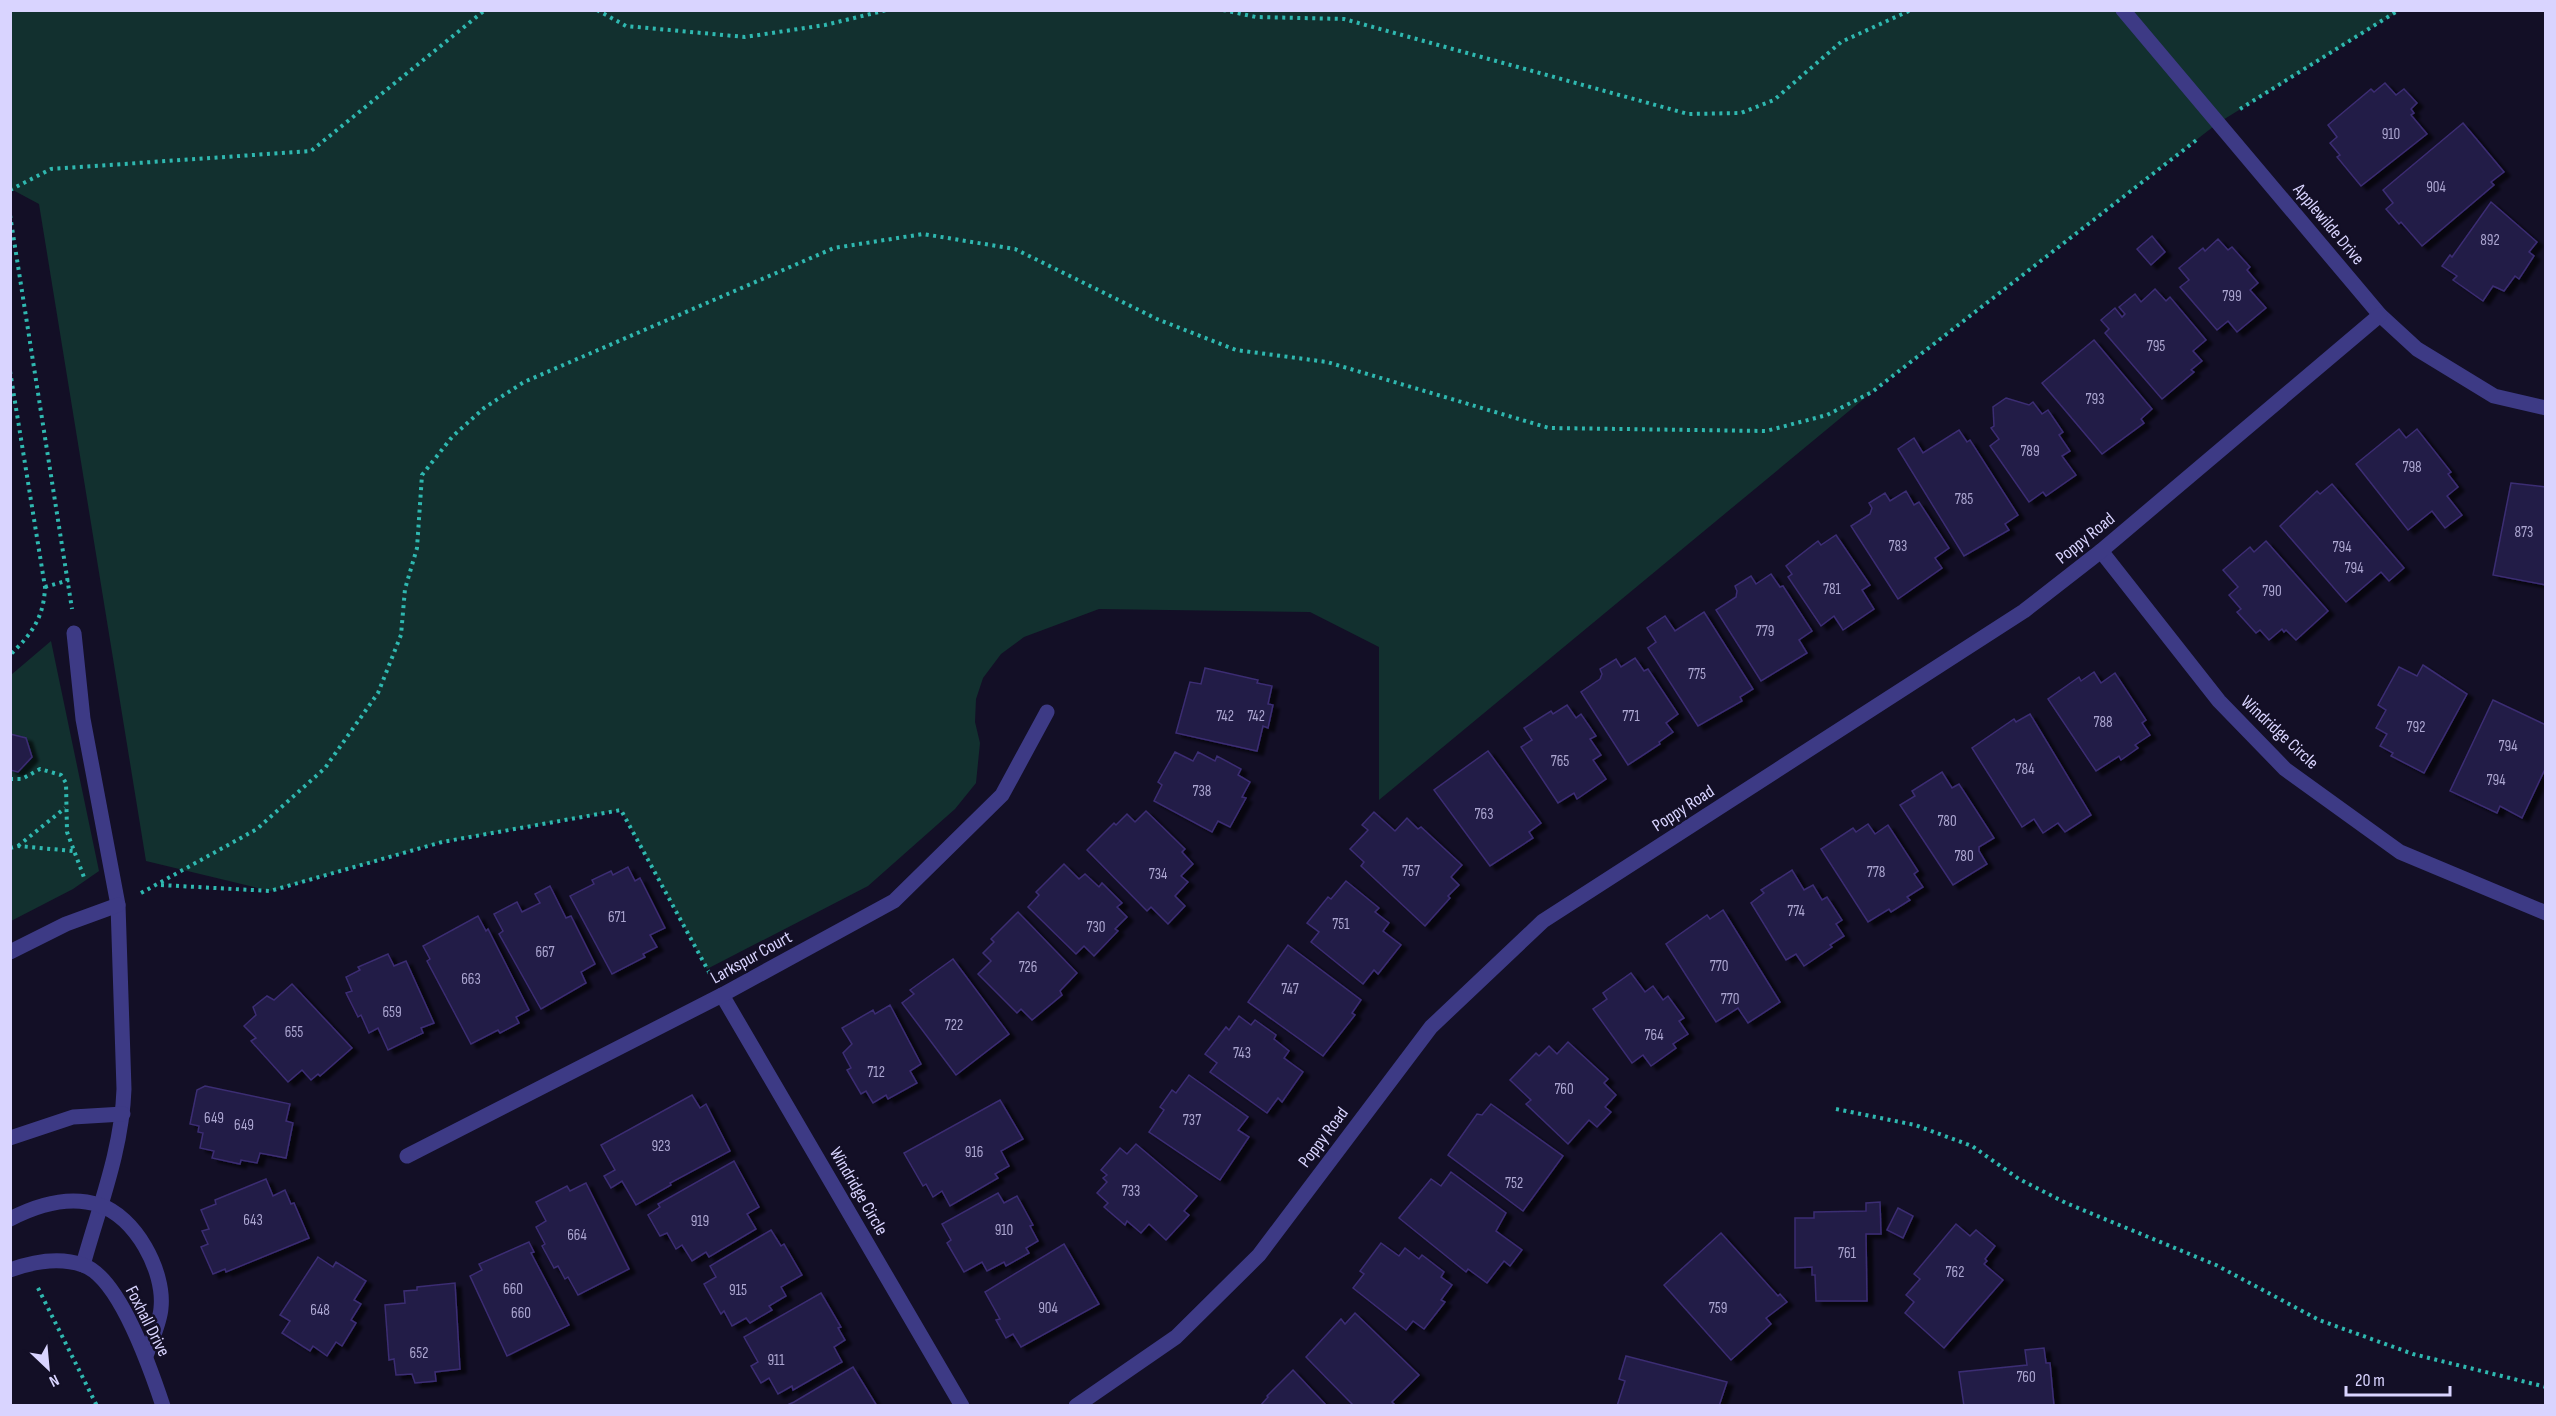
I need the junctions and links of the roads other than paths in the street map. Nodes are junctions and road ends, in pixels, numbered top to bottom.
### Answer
1 (2123, 10) edge
2 (2380, 315) junction
3 (2546, 408) edge
4 (2101, 551) junction
5 (74, 633) road end
6 (1047, 712) dead end
7 (118, 905) junction
8 (2546, 913) edge
9 (10, 952) edge
10 (722, 995) junction
11 (123, 1114) junction
12 (10, 1138) edge
13 (407, 1156) dead end
14 (100, 1205) junction
15 (10, 1219) edge
16 (83, 1265) junction
17 (10, 1270) edge
18 (146, 1356) junction
19 (163, 1406) edge
20 (963, 1406) edge
21 (1076, 1406) edge

1 - 2 street, Applewilde Drive
2 - 3 street, Applewilde Drive
2 - 4 street, Poppy Road
4 - 8 street, Windridge Circle
4 - 21 street, Poppy Road
5 - 7 street
6 - 10 street, Larkspur Court
7 - 9 street
7 - 11 street
10 - 13 street, Larkspur Court
10 - 20 street, Windridge Circle
11 - 12 street
11 - 14 street
14 - 15 street
14 - 16 street
14 - 18 street
16 - 17 street
16 - 18 street, Foxhall Drive
18 - 19 street, Foxhall Drive

